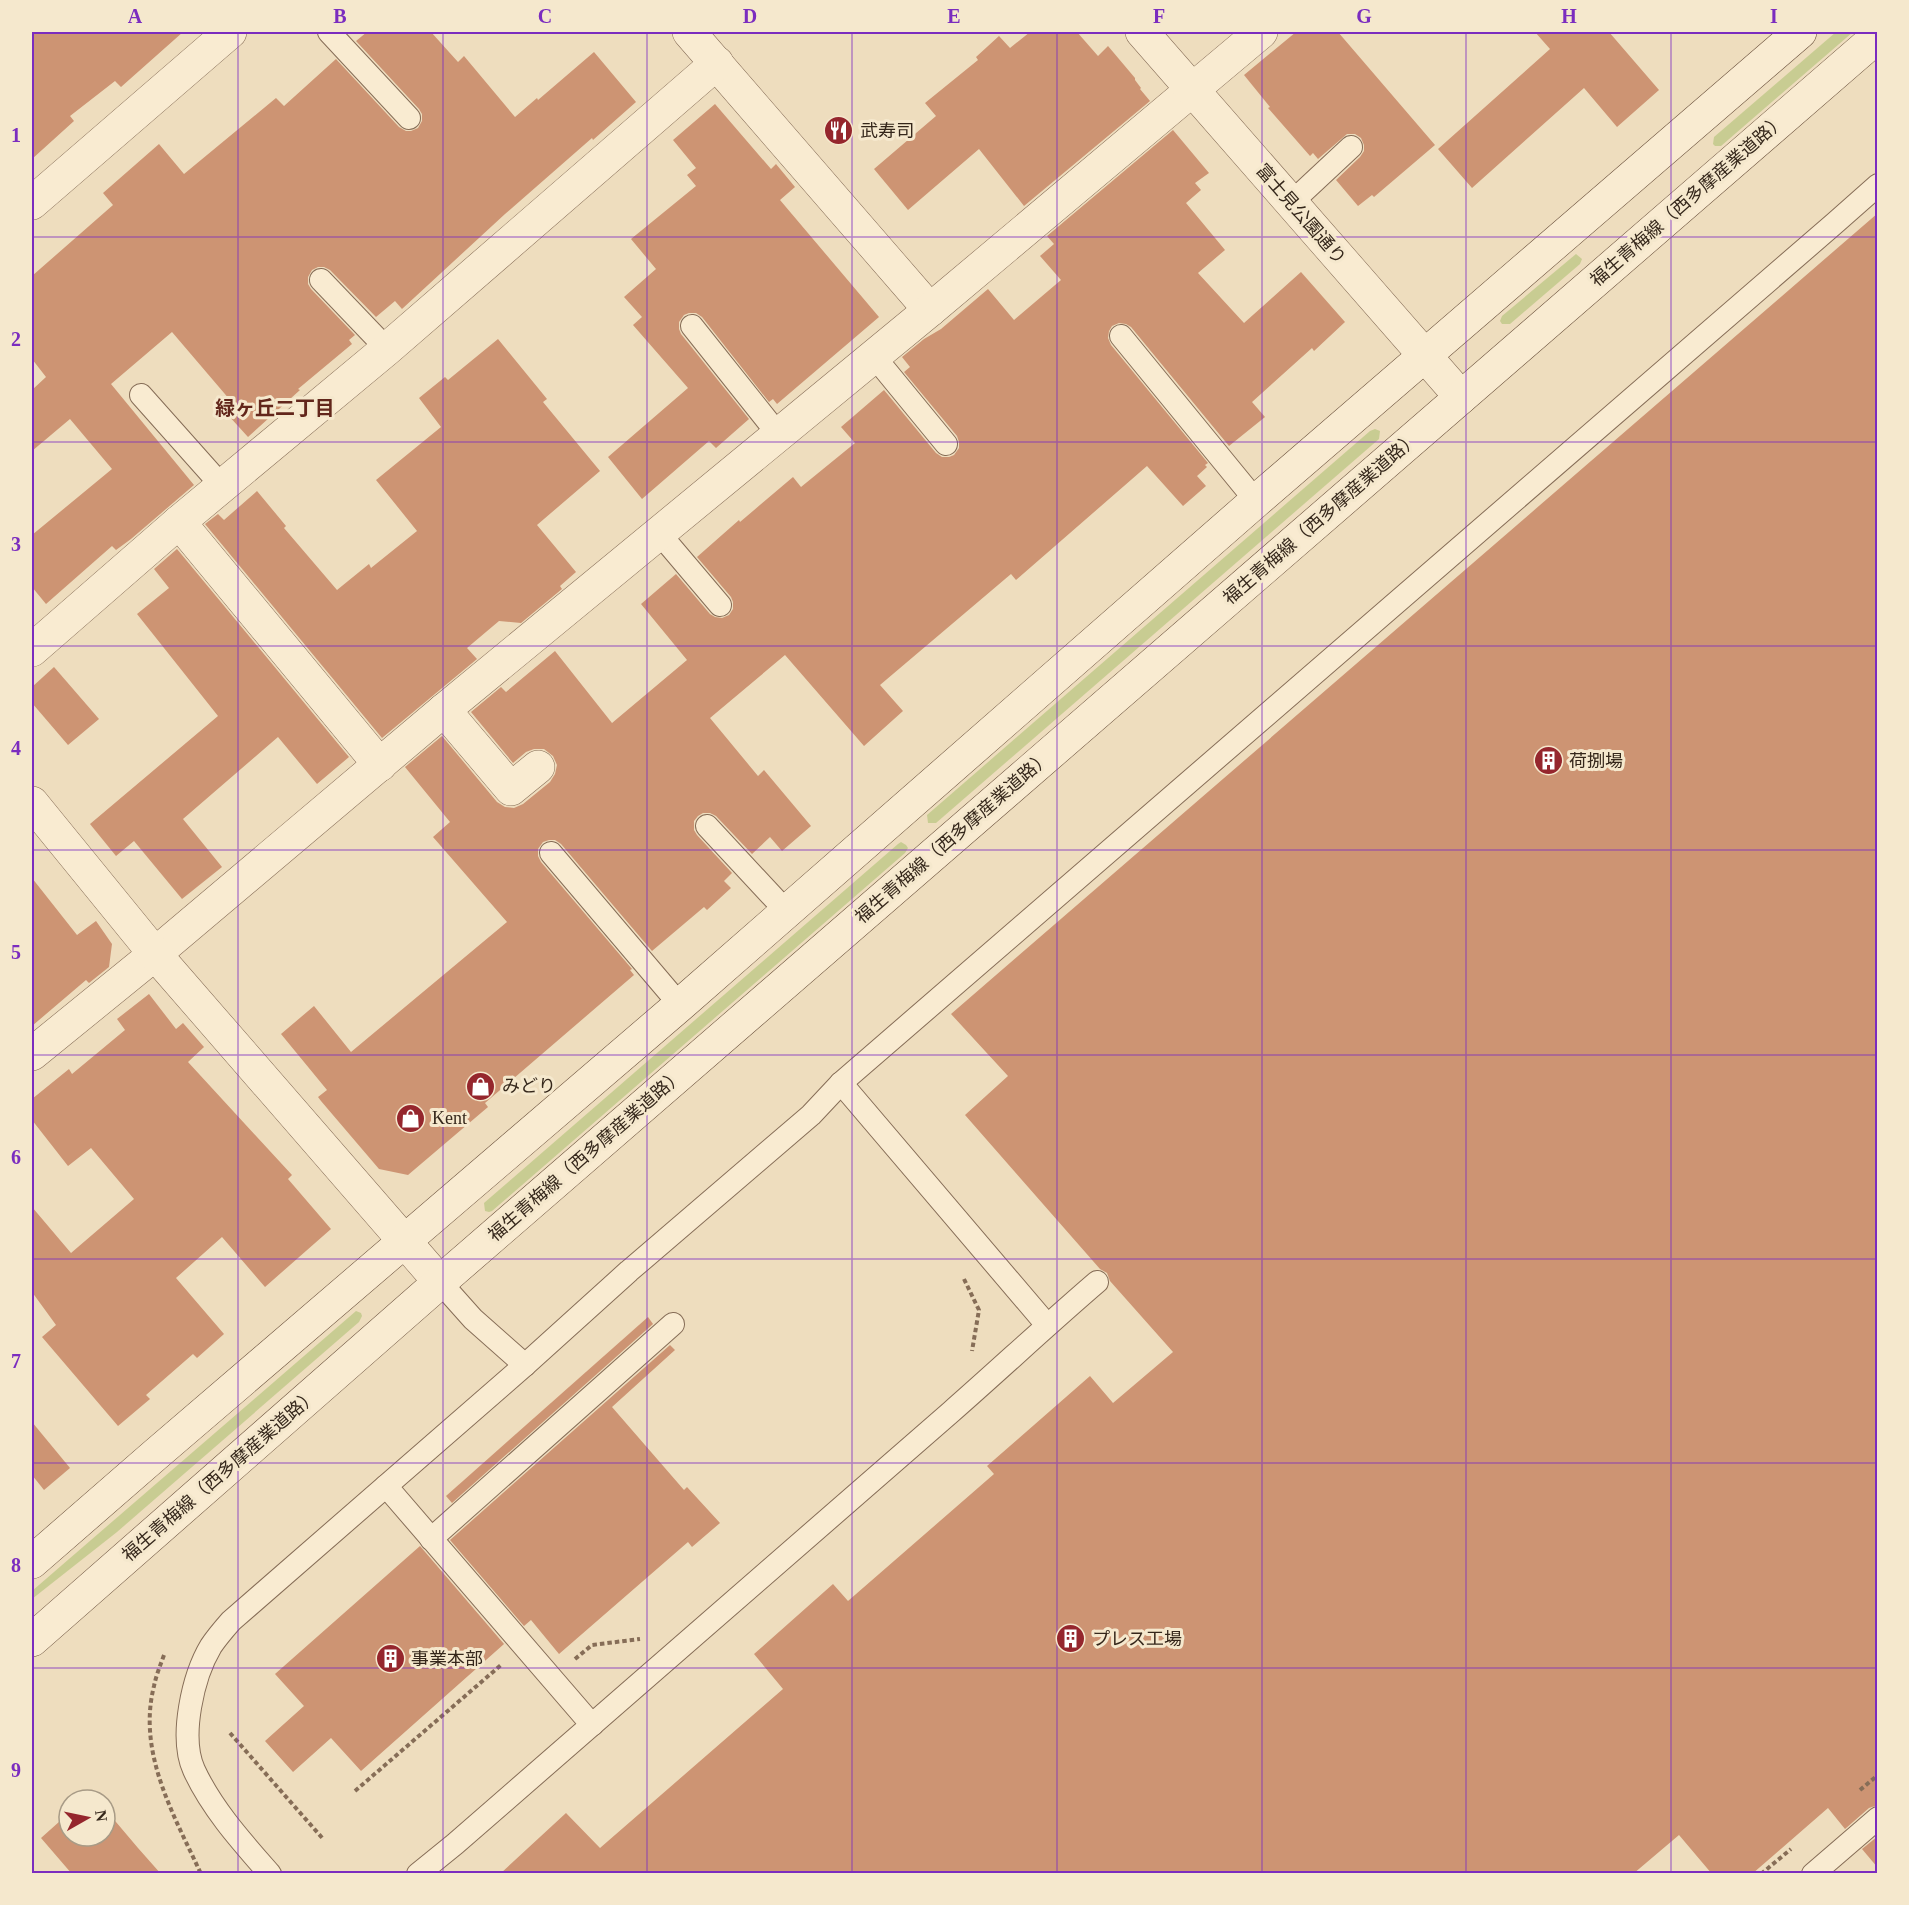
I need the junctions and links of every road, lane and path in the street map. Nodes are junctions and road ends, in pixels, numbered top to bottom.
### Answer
1 (230, 32) edge
2 (329, 32) edge
3 (689, 32) edge
4 (1142, 32) edge
5 (1261, 32) edge
6 (1800, 32) edge
7 (1878, 36) edge
8 (717, 63) junction
9 (1193, 90) junction
10 (409, 118) dead end
11 (1351, 147) dead end
12 (1878, 184) edge
13 (1291, 202) junction
14 (32, 203) edge
15 (321, 280) dead end
16 (930, 310) junction
17 (692, 326) dead end
18 (1121, 336) dead end
19 (387, 349) junction
20 (873, 355) junction
21 (1425, 356) junction
22 (141, 395) dead end
23 (1461, 397) junction
24 (778, 434) junction
25 (946, 444) dead end
26 (222, 486) junction
27 (1256, 501) junction
28 (179, 522) junction
29 (658, 533) junction
30 (720, 604) dead end
31 (32, 650) edge
32 (444, 710) junction
33 (380, 765) junction
34 (538, 767) dead end
35 (32, 803) edge
36 (707, 826) dead end
37 (551, 853) dead end
38 (786, 911) junction
39 (155, 954) junction
40 (680, 1005) junction
41 (32, 1054) edge
42 (841, 1083) junction
43 (405, 1240) junction
44 (961, 1273) dead end
45 (440, 1282) junction
46 (1097, 1282) dead end
47 (673, 1324) dead end
48 (1047, 1325) junction
49 (970, 1359) dead end
50 (525, 1365) junction
51 (386, 1486) junction
52 (430, 1539) junction
53 (32, 1562) edge
54 (649, 1638) dead end
55 (32, 1640) edge
56 (574, 1660) dead end
57 (503, 1664) dead end
58 (592, 1725) junction
59 (230, 1733) dead end
60 (355, 1791) dead end
61 (1878, 1818) edge
62 (324, 1840) dead end
63 (270, 1874) edge
64 (418, 1874) edge
65 (1813, 1874) edge

1 - 14 street
2 - 10 lane
3 - 8 street
4 - 9 street, 富士見公園通り
5 - 9 street
6 - 21 street
7 - 23 street, 福生青梅線（西多摩産業道路）
8 - 16 street
8 - 19 street
9 - 13 street, 富士見公園通り
9 - 16 street
11 - 13 lane
12 - 42 lane
13 - 21 street, 富士見公園通り
15 - 19 lane
16 - 20 street
17 - 24 lane
18 - 27 lane
19 - 26 street
20 - 24 street
20 - 25 lane
21 - 23 street, 富士見公園通り
21 - 27 street
22 - 26 lane
23 - 45 street, 福生青梅線（西多摩産業道路）
24 - 29 street
26 - 28 street
27 - 38 street
28 - 31 street
28 - 33 street
29 - 30 lane
29 - 32 street
32 - 33 street
32 - 34 street
33 - 39 street
35 - 39 street
36 - 38 lane
37 - 40 lane
38 - 40 street
39 - 41 street
39 - 43 street
40 - 43 street
42 - 48 lane
42 - 50 lane
43 - 45 street
43 - 53 street
44 - 49 path
45 - 50 lane
45 - 55 street, 福生青梅線（西多摩産業道路）
46 - 48 lane
47 - 52 lane
48 - 58 lane
50 - 51 lane
51 - 52 lane
51 - 63 lane
52 - 58 lane
54 - 56 path
57 - 60 path
58 - 64 lane
59 - 62 path
61 - 65 lane

